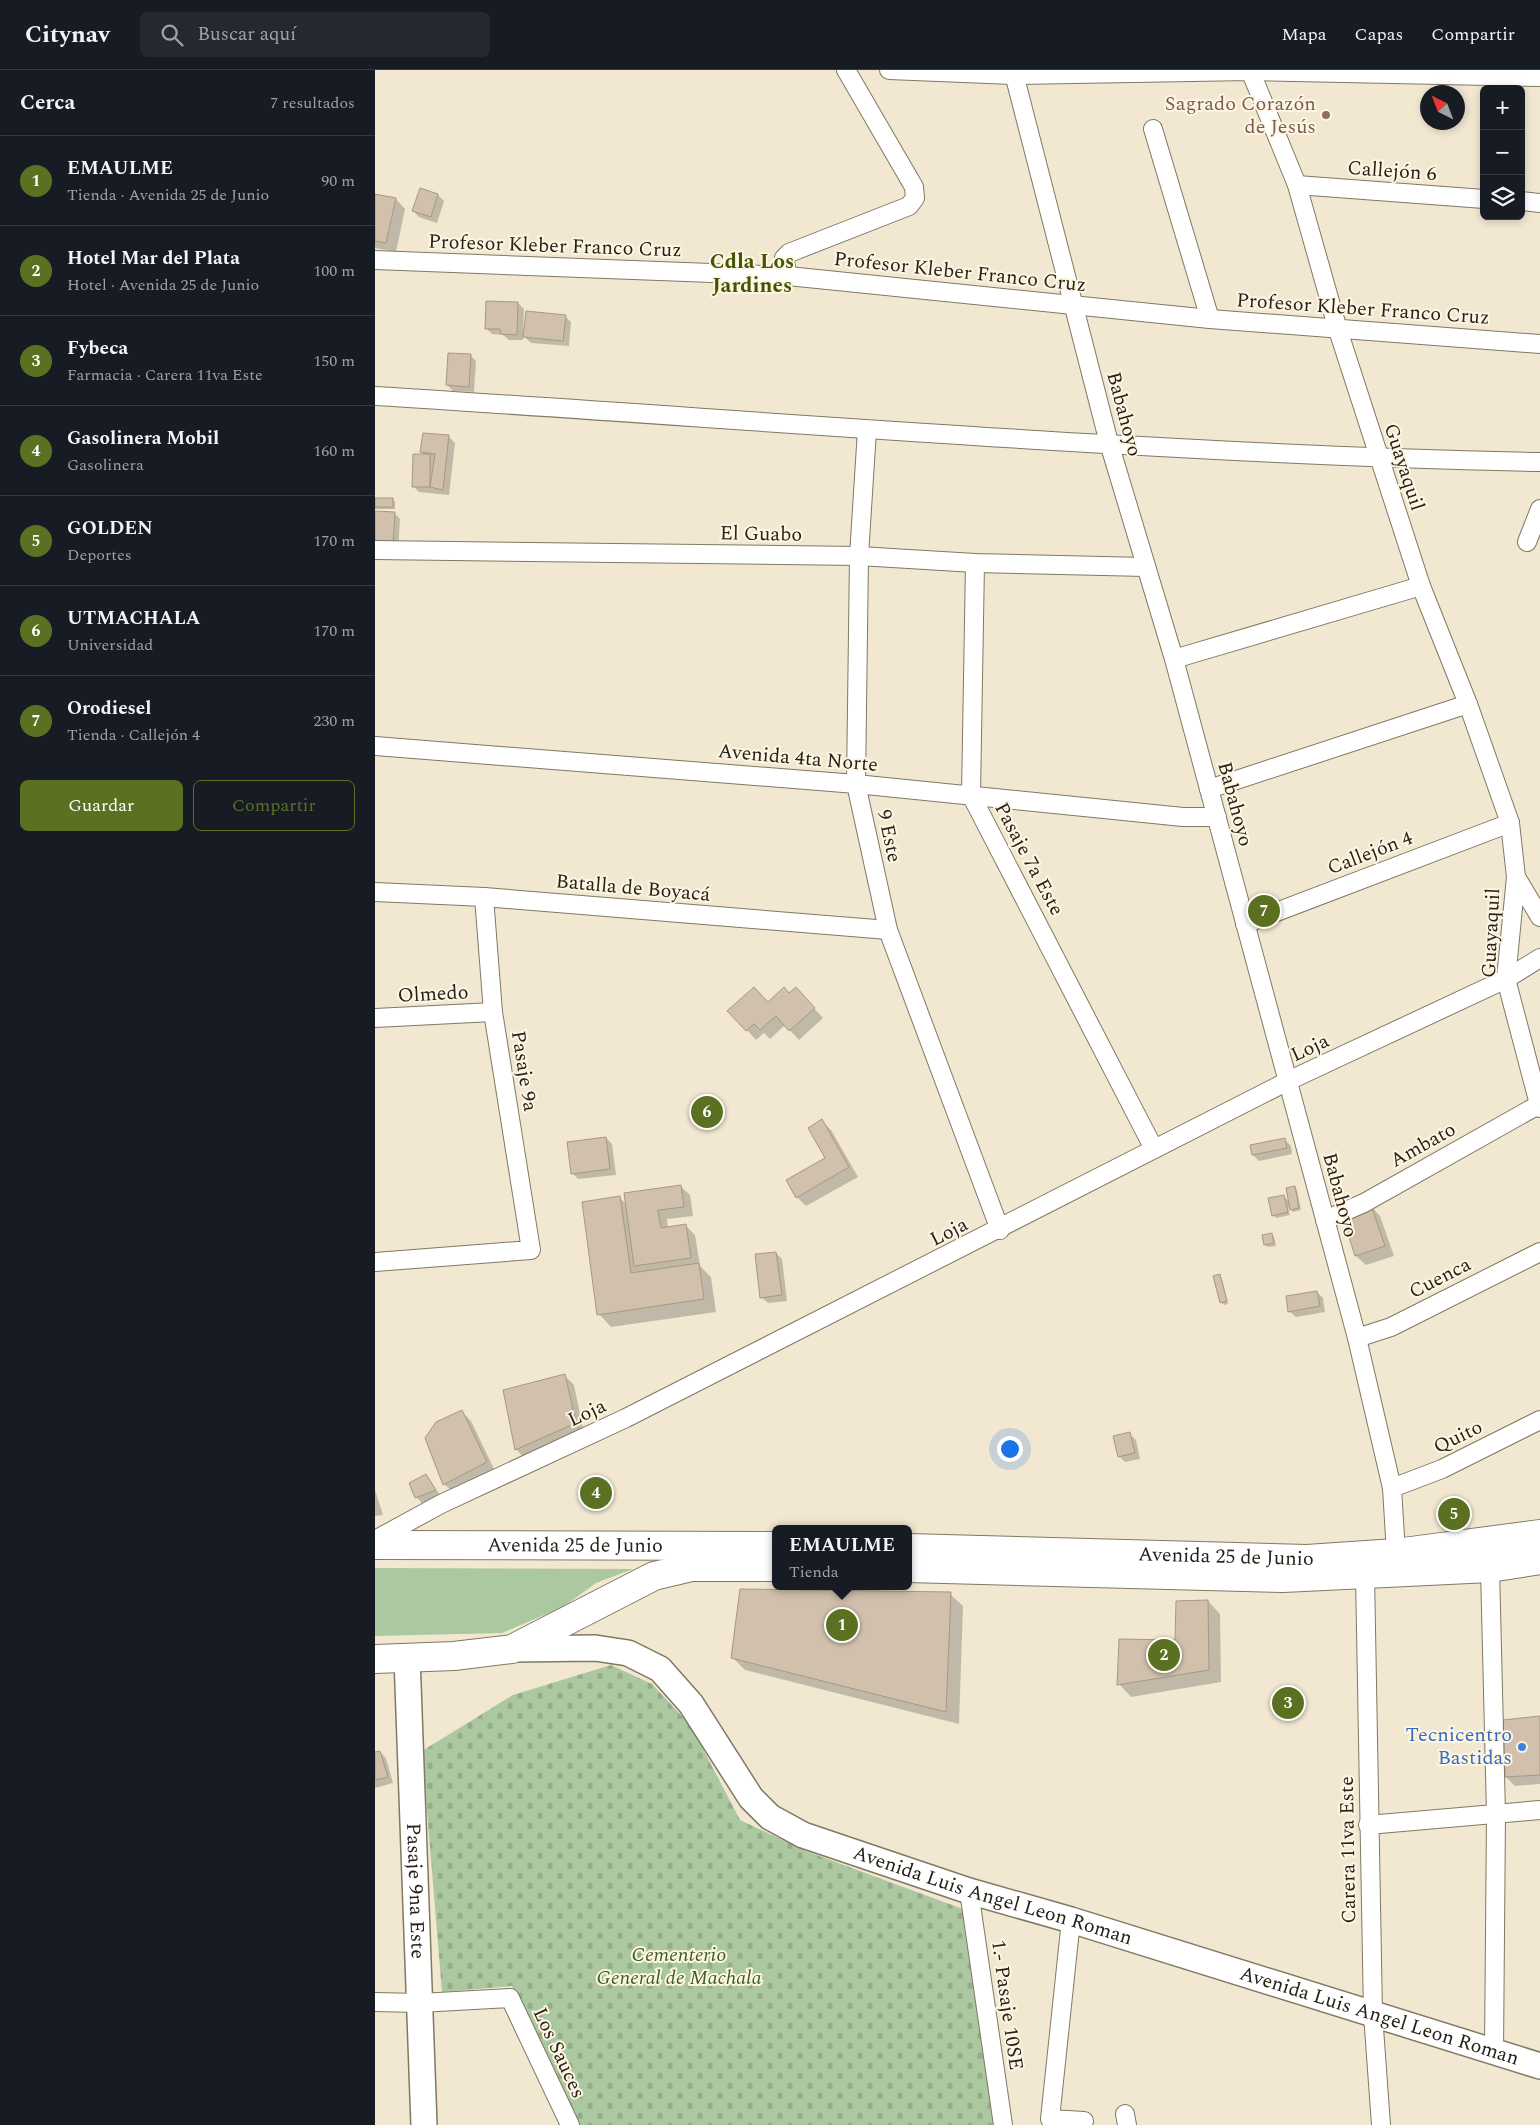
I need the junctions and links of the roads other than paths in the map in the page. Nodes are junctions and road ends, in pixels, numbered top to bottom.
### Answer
1 (846, 70) edge
2 (889, 70) edge
3 (1250, 70) edge
4 (1013, 73) edge
5 (1540, 76) edge
6 (1153, 129) dead end
7 (1297, 185) junction
8 (1480, 199) edge
9 (1525, 201) edge
10 (1540, 203) edge
11 (375, 260) edge
12 (788, 276) junction
13 (1073, 305) junction
14 (1210, 319) junction
15 (1338, 330) junction
16 (1540, 344) edge
17 (375, 396) edge
18 (867, 430) junction
19 (1109, 444) junction
20 (1379, 459) junction
21 (1540, 462) edge
22 (1540, 509) edge
23 (1527, 542) dead end
24 (375, 550) edge
25 (859, 556) junction
26 (975, 563) junction
27 (1146, 567) junction
28 (1421, 586) junction
29 (1174, 659) junction
30 (1468, 704) junction
31 (375, 746) edge
32 (856, 784) junction
33 (1209, 789) junction
34 (971, 796) junction
35 (1217, 817) junction
36 (1510, 823) junction
37 (1516, 877) junction
38 (375, 892) edge
39 (484, 897) junction
40 (1540, 917) edge
41 (1245, 924) junction
42 (888, 930) junction
43 (1540, 958) edge
44 (1507, 978) junction
45 (493, 1012) junction
46 (375, 1018) edge
47 (1288, 1081) junction
48 (1540, 1104) edge
49 (1540, 1108) edge
50 (1154, 1149) junction
51 (1325, 1220) junction
52 (1000, 1230) junction
53 (1540, 1252) edge
54 (375, 1262) edge
55 (1357, 1338) junction
56 (1540, 1420) edge
57 (1392, 1488) junction
58 (1540, 1534) edge
59 (375, 1540) edge
60 (375, 1545) edge
61 (772, 1546) edge
62 (912, 1548) edge
63 (1396, 1553) junction
64 (1540, 1560) edge
65 (772, 1567) edge
66 (912, 1568) edge
67 (1490, 1568) junction
68 (1365, 1574) junction
69 (513, 1649) junction
70 (407, 1657) junction
71 (375, 1659) edge
72 (1540, 1810) edge
73 (1496, 1814) junction
74 (1368, 1824) junction
75 (969, 1891) junction
76 (1071, 1920) junction
77 (375, 2002) edge
78 (420, 2003) junction
79 (1373, 2014) junction
80 (1494, 2052) junction
81 (1540, 2066) edge
82 (1084, 2121) dead end
83 (425, 2125) edge
84 (570, 2125) edge
85 (1003, 2125) edge
86 (1381, 2125) edge

1 - 12 street
2 - 4 street
3 - 4 street
3 - 5 street
3 - 7 street, Guayaquil
4 - 13 street, Babahoyo
6 - 14 street
7 - 8 street, Callejón 6
7 - 15 street, Guayaquil
9 - 10 street
11 - 12 street, Profesor Kleber Franco Cruz
12 - 13 street, Profesor Kleber Franco Cruz
13 - 14 street, Profesor Kleber Franco Cruz
13 - 19 street, Babahoyo
14 - 15 street, Profesor Kleber Franco Cruz
15 - 16 street, Profesor Kleber Franco Cruz
15 - 20 street, Guayaquil
17 - 18 street
18 - 19 street
18 - 25 street, 9 Este
19 - 20 street
19 - 27 street, Babahoyo
20 - 21 street
20 - 28 street, Guayaquil
22 - 23 street
24 - 25 street, El Guabo
25 - 26 street, El Guabo
25 - 32 street, 9 Este
26 - 27 street, El Guabo
26 - 34 street, Pasaje 7a Este
27 - 29 street, Babahoyo
28 - 29 street
28 - 30 street, Guayaquil
29 - 33 street, Babahoyo
30 - 33 street
30 - 36 street, Guayaquil
31 - 32 street, Avenida 4ta Norte
32 - 34 street, Avenida 4ta Norte
32 - 42 street, 9 Este
33 - 35 street, Babahoyo
34 - 35 street, Avenida 4ta Norte
34 - 50 street, Pasaje 7a Este
35 - 41 street, Babahoyo
36 - 37 street, Guayaquil
36 - 41 street, Callejón 4
37 - 40 street, Guayaquil
37 - 44 street, Guayaquil
38 - 39 street, Batalla de Boyacá
39 - 42 street, Batalla de Boyacá
39 - 45 street, Pasaje 9a
41 - 47 street, Babahoyo
42 - 52 street, 9 Este
43 - 44 street, Loja
44 - 47 street, Loja
44 - 48 street, Guayaquil
45 - 46 street, Olmedo
45 - 54 street, Pasaje 9a
47 - 50 street, Loja
47 - 51 street, Babahoyo
48 - 49 street, Guayaquil
48 - 51 street, Ambato
50 - 52 street, Loja
51 - 55 street, Babahoyo
52 - 59 street, Loja
53 - 55 street, Cuenca
55 - 57 street, Babahoyo
56 - 57 street, Quito
57 - 63 street, Babahoyo
58 - 63 main road, Avenida 25 de Junio
60 - 61 main road, Avenida 25 de Junio
62 - 63 main road, Avenida 25 de Junio
64 - 67 main road, Avenida 25 de Junio
65 - 69 main road, Avenida 25 de Junio
66 - 68 main road, Avenida 25 de Junio
67 - 68 main road, Avenida 25 de Junio
67 - 73 street
68 - 74 street, Carera 11va Este
69 - 70 main road
69 - 75 main road, Avenida Luis Angel Leon Roman
70 - 71 main road
70 - 78 main road, Pasaje 9na Este
72 - 73 street
73 - 74 street
73 - 80 street
74 - 79 street, Carera 11va Este
75 - 76 main road, Avenida Luis Angel Leon Roman
75 - 85 street, 1.- Pasaje 10SE
76 - 79 main road, Avenida Luis Angel Leon Roman
76 - 82 street
77 - 78 street
78 - 83 main road, Pasaje 9na Este
78 - 84 street, Los Sauces
79 - 80 main road, Avenida Luis Angel Leon Roman
79 - 86 street, Carera 11va Este
80 - 81 main road, Avenida Luis Angel Leon Roman

